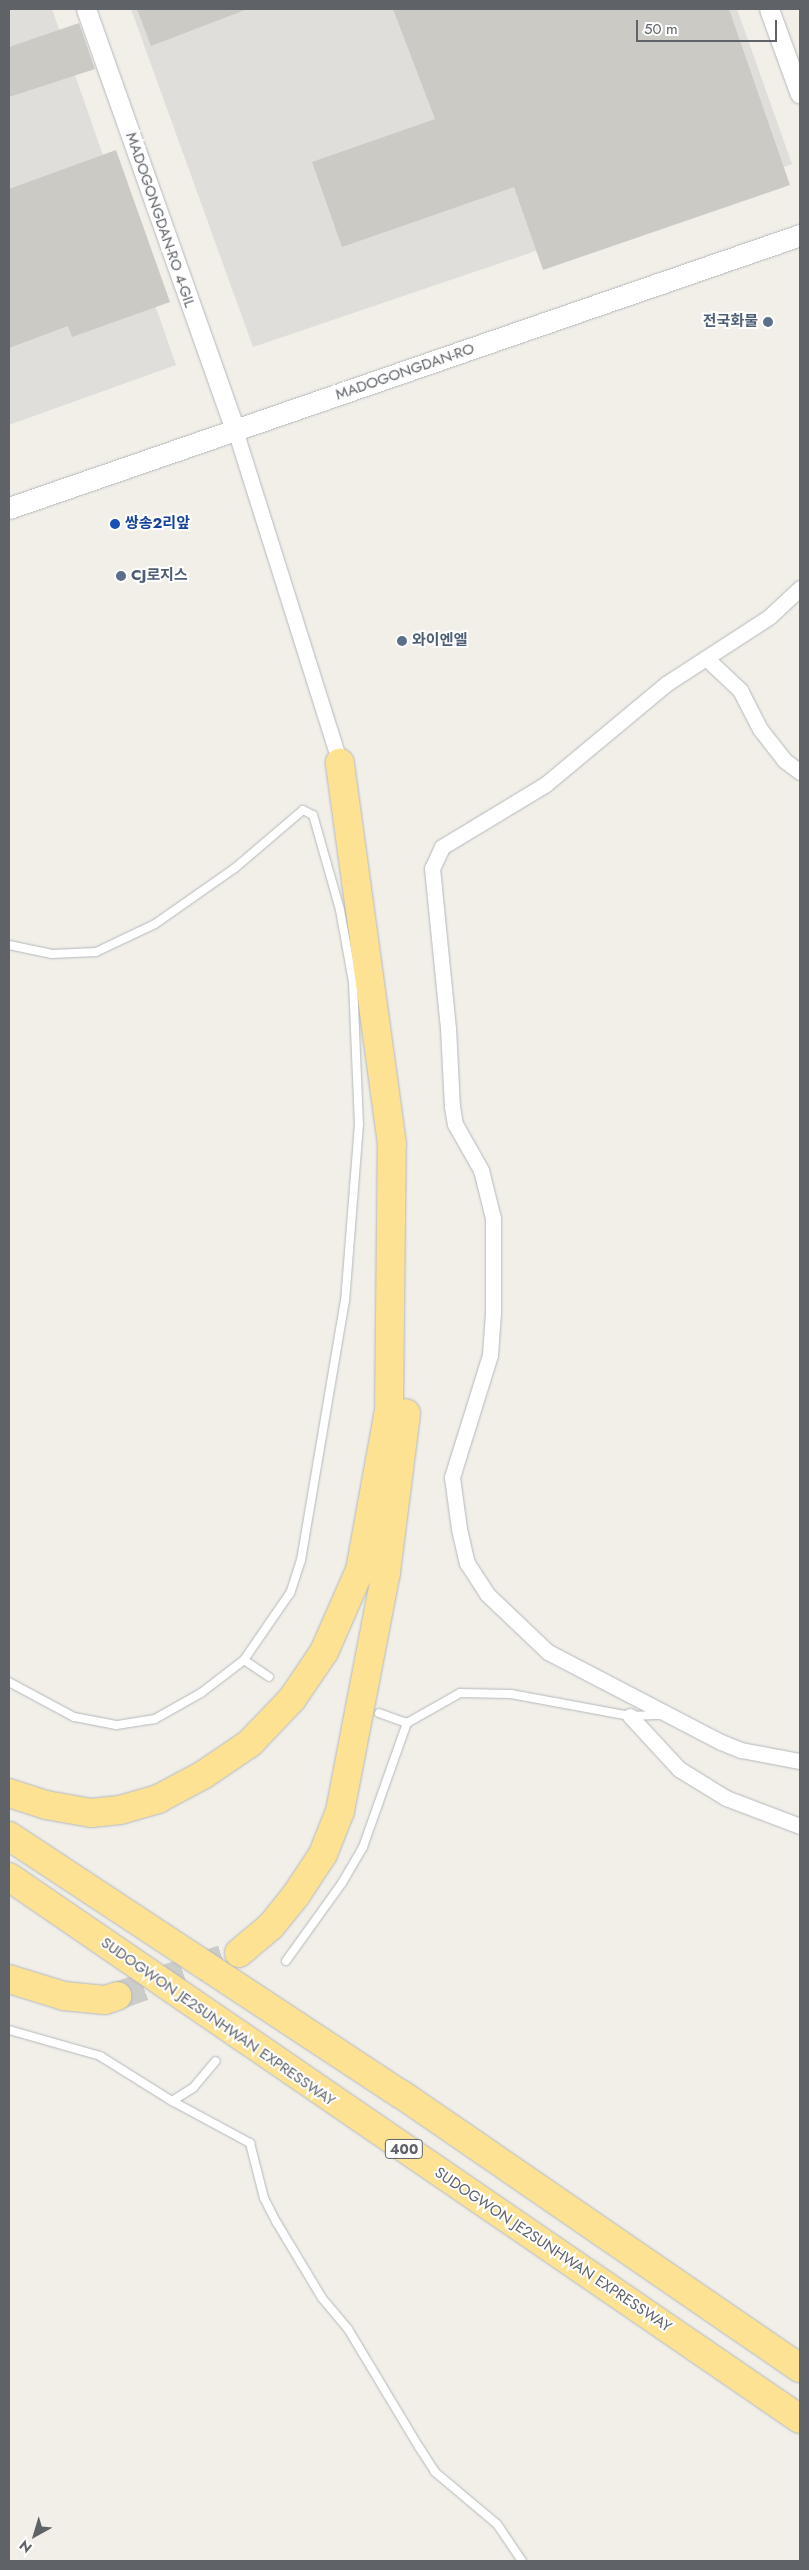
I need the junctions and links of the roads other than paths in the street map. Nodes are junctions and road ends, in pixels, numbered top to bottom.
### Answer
1 (86, 9) edge
2 (769, 9) edge
3 (800, 94) edge
4 (800, 235) edge
5 (235, 430) junction
6 (9, 508) edge
7 (800, 588) edge
8 (706, 658) junction
9 (340, 763) junction
10 (800, 772) edge
11 (9, 945) edge
12 (244, 1660) junction
13 (269, 1677) dead end
14 (9, 1682) edge
15 (379, 1713) dead end
16 (672, 1715) junction
17 (630, 1716) junction
18 (407, 1723) junction
19 (800, 1761) edge
20 (9, 1793) edge
21 (800, 1826) edge
22 (9, 1836) edge
23 (9, 1877) edge
24 (239, 1953) tunnel mouth
25 (286, 1960) dead end
26 (9, 1979) edge
27 (117, 1996) tunnel mouth
28 (9, 2030) edge
29 (216, 2061) dead end
30 (172, 2102) junction
31 (800, 2368) edge
32 (800, 2419) edge
33 (522, 2561) edge

1 - 5 street, MADOGONGDAN-RO 4-GIL
2 - 3 street
4 - 5 main road, MADOGONGDAN-RO
5 - 6 main road, MADOGONGDAN-RO
5 - 9 street
7 - 8 street
8 - 10 street
8 - 16 street
9 - 20 highway
9 - 24 highway
11 - 12 lane
12 - 13 lane
12 - 14 lane
15 - 18 lane
16 - 17 lane
16 - 19 street
17 - 18 lane
17 - 21 street
18 - 25 lane
22 - 31 highway, 400
23 - 32 highway, SUDOGWON JE2SUNHWAN EXPRESSWAY / 400
26 - 27 highway
28 - 30 lane
29 - 30 lane
30 - 33 lane

